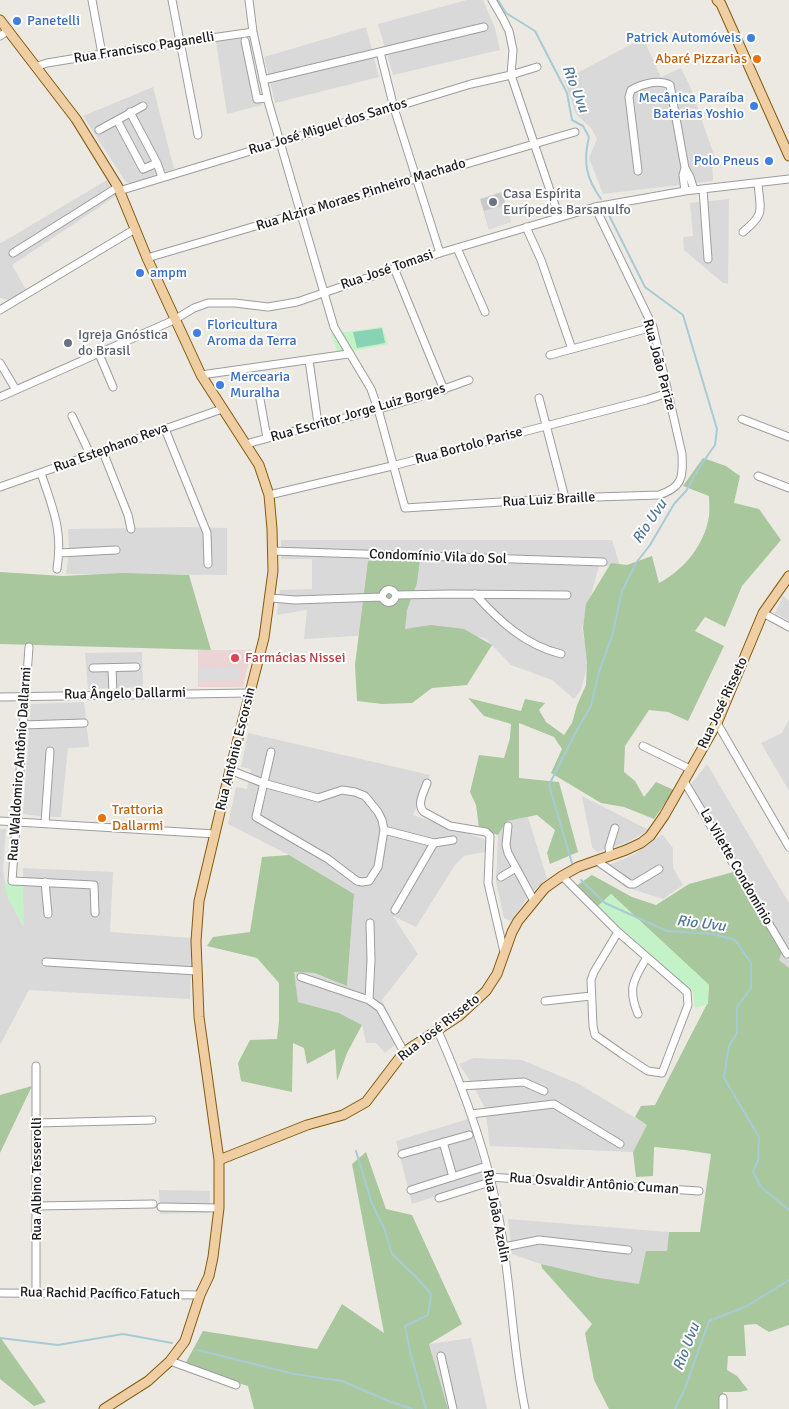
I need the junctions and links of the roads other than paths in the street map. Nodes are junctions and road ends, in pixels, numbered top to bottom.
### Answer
1 (92, 0) edge
2 (172, 0) edge
3 (249, 0) edge
4 (492, 0) edge
5 (717, 0) edge
6 (0, 20) edge
7 (484, 27) dead end
8 (8, 30) junction
9 (253, 32) junction
10 (0, 36) edge
11 (245, 41) dead end
12 (180, 42) junction
13 (380, 52) junction
14 (102, 54) junction
15 (35, 67) junction
16 (537, 67) dead end
17 (511, 75) junction
18 (263, 80) junction
19 (267, 98) junction
20 (143, 106) dead end
21 (394, 108) junction
22 (130, 112) junction
23 (116, 120) junction
24 (99, 130) dead end
25 (575, 132) dead end
26 (198, 135) dead end
27 (280, 142) junction
28 (534, 143) junction
29 (788, 152) edge
30 (156, 163) junction
31 (684, 168) junction
32 (638, 171) dead end
33 (162, 177) junction
34 (417, 178) junction
35 (789, 179) edge
36 (758, 183) junction
37 (118, 189) junction
38 (703, 189) junction
39 (694, 190) junction
40 (685, 191) junction
41 (595, 207) junction
42 (302, 213) junction
43 (559, 217) junction
44 (526, 227) junction
45 (135, 229) junction
46 (743, 232) dead end
47 (456, 248) junction
48 (13, 253) dead end
49 (440, 253) junction
50 (147, 258) junction
51 (708, 259) dead end
52 (394, 268) junction
53 (324, 292) junction
54 (0, 299) edge
55 (3, 308) edge
56 (485, 312) dead end
57 (174, 320) junction
58 (652, 327) junction
59 (572, 349) junction
60 (99, 354) junction
61 (348, 354) junction
62 (550, 354) dead end
63 (309, 360) junction
64 (0, 363) edge
65 (201, 375) junction
66 (470, 380) dead end
67 (112, 387) dead end
68 (16, 390) junction
69 (444, 390) junction
70 (668, 393) junction
71 (0, 397) edge
72 (538, 398) dead end
73 (260, 399) dead end
74 (222, 409) junction
75 (378, 409) junction
76 (72, 416) dead end
77 (742, 419) dead end
78 (318, 424) junction
79 (545, 426) junction
80 (165, 429) junction
81 (789, 437) edge
82 (266, 438) junction
83 (246, 444) junction
84 (103, 452) junction
85 (91, 456) junction
86 (392, 466) junction
87 (40, 473) junction
88 (683, 473) joint
89 (758, 476) dead end
90 (0, 487) edge
91 (789, 488) edge
92 (269, 495) junction
93 (565, 498) junction
94 (131, 529) dead end
95 (116, 550) dead end
96 (272, 551) junction
97 (59, 553) junction
98 (603, 562) dead end
99 (208, 564) dead end
100 (57, 569) dead end
101 (789, 576) edge
102 (475, 594) junction
103 (567, 595) dead end
104 (270, 598) junction
105 (763, 613) junction
106 (789, 627) edge
107 (29, 646) dead end
108 (561, 654) dead end
109 (136, 667) dead end
110 (93, 668) dead end
111 (112, 668) junction
112 (250, 693) junction
113 (113, 695) junction
114 (25, 696) junction
115 (0, 697) edge
116 (84, 723) dead end
117 (717, 723) junction
118 (23, 725) junction
119 (643, 746) dead end
120 (50, 751) dead end
121 (270, 752) dead end
122 (690, 769) junction
123 (230, 770) junction
124 (684, 781) junction
125 (263, 782) junction
126 (427, 783) dead end
127 (0, 822) edge
128 (16, 822) junction
129 (45, 824) junction
130 (508, 826) dead end
131 (615, 828) dead end
132 (384, 830) junction
133 (216, 834) junction
134 (453, 840) dead end
135 (434, 842) junction
136 (789, 847) edge
137 (610, 856) junction
138 (597, 861) junction
139 (516, 868) junction
140 (659, 870) dead end
141 (562, 876) junction
142 (501, 878) dead end
143 (45, 882) junction
144 (534, 901) junction
145 (395, 910) dead end
146 (95, 913) dead end
147 (48, 914) dead end
148 (370, 922) dead end
149 (618, 932) junction
150 (787, 954) dead end
151 (505, 955) junction
152 (647, 957) junction
153 (46, 962) dead end
154 (196, 971) junction
155 (301, 977) dead end
156 (591, 996) junction
157 (369, 1000) junction
158 (546, 1001) dead end
159 (638, 1014) dead end
160 (438, 1031) junction
161 (404, 1052) junction
162 (36, 1066) dead end
163 (461, 1086) junction
164 (544, 1091) dead end
165 (471, 1114) junction
166 (152, 1120) dead end
167 (37, 1123) junction
168 (469, 1135) dead end
169 (443, 1142) junction
170 (620, 1144) dead end
171 (402, 1154) dead end
172 (219, 1160) junction
173 (487, 1166) junction
174 (454, 1177) junction
175 (490, 1179) junction
176 (411, 1190) dead end
177 (699, 1191) dead end
178 (439, 1198) dead end
179 (153, 1204) dead end
180 (37, 1206) junction
181 (161, 1207) dead end
182 (219, 1208) junction
183 (504, 1248) junction
184 (628, 1250) dead end
185 (0, 1293) edge
186 (36, 1293) junction
187 (200, 1296) junction
188 (441, 1356) dead end
189 (170, 1361) junction
190 (236, 1385) dead end
191 (723, 1398) dead end
192 (104, 1409) edge
193 (453, 1409) edge
194 (525, 1409) edge
195 (723, 1409) edge

1 - 14 street
2 - 12 street
3 - 9 street
4 - 17 street
5 - 29 main road
6 - 8 main road, Rua Antônio Escorsin
7 - 13 street
8 - 10 street
8 - 15 main road, Rua Antônio Escorsin
9 - 12 street, Rua Francisco Paganelli
9 - 18 street
11 - 19 street
12 - 14 street, Rua Francisco Paganelli
12 - 26 street
13 - 18 street
13 - 21 street
14 - 15 street, Rua Francisco Paganelli
15 - 37 main road, Rua Antônio Escorsin
16 - 17 street, Rua José Miguel dos Santos
17 - 21 street, Rua José Miguel dos Santos
17 - 28 street
18 - 19 street
19 - 27 street
20 - 22 street
21 - 27 street, Rua José Miguel dos Santos
21 - 34 street
22 - 23 street
22 - 30 street
23 - 24 street
23 - 30 street
25 - 28 street, Rua Alzira Moraes Pinheiro Machado
27 - 33 street, Rua José Miguel dos Santos
27 - 42 street
28 - 34 street, Rua Alzira Moraes Pinheiro Machado
28 - 43 street
30 - 33 street
31 - 32 street
31 - 39 street
31 - 40 street
33 - 37 street, Rua José Miguel dos Santos
34 - 42 street, Rua Alzira Moraes Pinheiro Machado
34 - 49 street
35 - 36 street, Rua José Tomasi
36 - 38 street, Rua José Tomasi
36 - 46 street
37 - 45 main road, Rua Antônio Escorsin
37 - 48 street, Rua José Miguel dos Santos
38 - 39 street, Rua José Tomasi
38 - 51 street
39 - 40 street, Rua José Tomasi
40 - 41 street, Rua José Tomasi
41 - 43 street, Rua José Tomasi
41 - 58 street, Rua João Parize
42 - 50 street, Rua Alzira Moraes Pinheiro Machado
42 - 53 street
43 - 44 street, Rua José Tomasi
44 - 47 street, Rua José Tomasi
44 - 59 street
45 - 50 main road, Rua Antônio Escorsin
45 - 55 street
47 - 49 street, Rua José Tomasi
47 - 56 street
49 - 52 street, Rua José Tomasi
50 - 57 main road, Rua Antônio Escorsin
52 - 53 street, Rua José Tomasi
52 - 69 street
53 - 57 street, Rua José Tomasi
53 - 61 street
54 - 55 street
57 - 60 street, Rua José Tomasi
57 - 65 main road, Rua Antônio Escorsin
58 - 59 street
58 - 70 street, Rua João Parize
59 - 62 street
60 - 67 street
60 - 68 street, Rua José Tomasi
61 - 63 street
61 - 75 street
63 - 65 street
63 - 78 street
64 - 68 street
65 - 74 main road, Rua Antônio Escorsin
66 - 69 street, Rua Escritor Jorge Luiz Borges
68 - 71 street, Rua José Tomasi
69 - 75 street, Rua Escritor Jorge Luiz Borges
70 - 79 street, Rua Bortolo Parise
70 - 88 street, Rua João Parize
72 - 79 street
73 - 82 street
74 - 80 street, Rua Estephano Reva
74 - 83 main road, Rua Antônio Escorsin
75 - 78 street, Rua Escritor Jorge Luiz Borges
75 - 86 street
76 - 85 street
77 - 81 street
78 - 82 street, Rua Escritor Jorge Luiz Borges
79 - 86 street, Rua Bortolo Parise
79 - 93 street
80 - 84 street, Rua Estephano Reva
80 - 99 street
82 - 83 street, Rua Escritor Jorge Luiz Borges
83 - 92 main road, Rua Antônio Escorsin
84 - 85 street, Rua Estephano Reva
84 - 94 street
85 - 87 street, Rua Estephano Reva
86 - 92 street, Rua Bortolo Parise
86 - 93 street, Rua Luiz Braille
87 - 90 street, Rua Estephano Reva
87 - 97 street
88 - 93 street, Rua Luiz Braille
89 - 91 street
92 - 96 main road, Rua Antônio Escorsin
95 - 97 street
96 - 98 street, Condomínio Vila do Sol
96 - 104 main road, Rua Antônio Escorsin
97 - 100 street
101 - 105 main road, Rua José Risseto
102 - 103 street
102 - 104 street
102 - 108 street
104 - 112 main road, Rua Antônio Escorsin
105 - 106 street
105 - 117 main road, Rua José Risseto
107 - 114 street, Rua Waldomiro Antônio Dallarmi
109 - 111 street
110 - 111 street
111 - 113 street
112 - 113 street, Rua Ângelo Dallarmi
112 - 123 main road, Rua Antônio Escorsin
113 - 114 street, Rua Ângelo Dallarmi
114 - 115 street, Rua Ângelo Dallarmi
114 - 118 street, Rua Waldomiro Antônio Dallarmi
116 - 118 street
117 - 122 main road, Rua José Risseto
117 - 136 street
118 - 128 street, Rua Waldomiro Antônio Dallarmi
119 - 122 street
120 - 129 street
121 - 125 street
122 - 124 main road, Rua José Risseto
123 - 125 street
123 - 133 main road, Rua Antônio Escorsin
124 - 137 main road, Rua José Risseto
124 - 150 street, La Vilette Condomínio
125 - 132 street
125 - 132 street
126 - 151 street
127 - 128 street
128 - 129 street
128 - 143 street, Rua Waldomiro Antônio Dallarmi
129 - 133 street
130 - 139 street
131 - 137 street
132 - 135 street
133 - 154 main road, Rua Antônio Escorsin
134 - 135 street
135 - 145 street
137 - 138 main road, Rua José Risseto
138 - 140 street
138 - 141 main road, Rua José Risseto
139 - 142 street
139 - 144 street
141 - 144 main road, Rua José Risseto
141 - 149 street
143 - 146 street
143 - 147 street
144 - 151 main road, Rua José Risseto
148 - 157 street
149 - 152 street
149 - 156 street
151 - 160 main road, Rua José Risseto
152 - 156 street
152 - 159 street
153 - 154 street
154 - 172 main road, Rua Antônio Escorsin
155 - 157 street
156 - 158 street
157 - 161 street
160 - 161 main road, Rua José Risseto
160 - 163 street, Rua João Azolin
161 - 172 main road, Rua José Risseto
162 - 167 street, Rua Albino Tesserolli
163 - 164 street
163 - 165 street, Rua João Azolin
165 - 170 street
165 - 173 street, Rua João Azolin
166 - 167 street
167 - 180 street, Rua Albino Tesserolli
168 - 169 street
169 - 171 street
169 - 174 street
172 - 182 main road, Rua Antônio Escorsin
173 - 174 street
173 - 175 street, Rua João Azolin
174 - 176 street
175 - 177 street, Rua Osvaldir Antônio Cuman
175 - 178 street
175 - 183 street, Rua João Azolin
179 - 180 street
180 - 186 street, Rua Albino Tesserolli
181 - 182 street
182 - 187 main road, Rua Antônio Escorsin
183 - 184 street
183 - 194 street, Rua João Azolin
185 - 186 street, Rua Rachid Pacífico Fatuch
186 - 187 street, Rua Rachid Pacífico Fatuch
187 - 189 main road, Rua Antônio Escorsin
188 - 193 street
189 - 190 street
189 - 192 main road, Rua Antônio Escorsin
191 - 195 street

